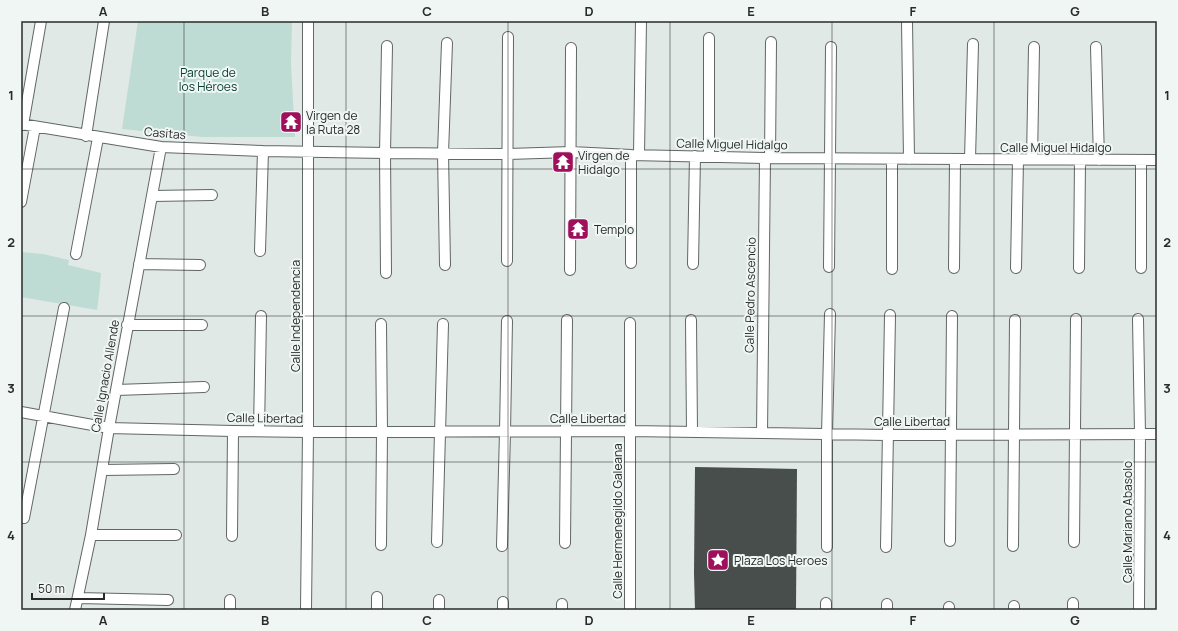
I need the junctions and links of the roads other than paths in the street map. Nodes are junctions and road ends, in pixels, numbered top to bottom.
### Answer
1 (41, 21) edge
2 (104, 21) edge
3 (308, 21) edge
4 (641, 21) edge
5 (907, 21) edge
6 (508, 37) dead end
7 (709, 38) dead end
8 (771, 42) dead end
9 (447, 43) dead end
10 (972, 44) dead end
11 (387, 46) dead end
12 (831, 47) dead end
13 (1034, 47) dead end
14 (1096, 47) dead end
15 (571, 48) dead end
16 (22, 125) edge
17 (35, 127) junction
18 (86, 136) junction
19 (98, 138) junction
20 (161, 148) junction
21 (263, 151) junction
22 (308, 152) junction
23 (571, 152) junction
24 (443, 153) junction
25 (385, 154) junction
26 (508, 154) junction
27 (635, 155) junction
28 (695, 156) junction
29 (709, 157) junction
30 (768, 158) junction
31 (830, 158) junction
32 (892, 159) junction
33 (909, 159) junction
34 (955, 159) junction
35 (970, 159) junction
36 (1018, 159) junction
37 (1032, 159) junction
38 (1080, 160) junction
39 (1099, 160) junction
40 (1141, 160) junction
41 (1157, 160) edge
42 (212, 195) dead end
43 (152, 196) junction
44 (21, 202) edge
45 (260, 251) dead end
46 (76, 254) dead end
47 (507, 260) dead end
48 (630, 263) dead end
49 (139, 264) junction
50 (693, 264) dead end
51 (200, 265) dead end
52 (444, 265) dead end
53 (829, 267) dead end
54 (954, 268) dead end
55 (1016, 268) dead end
56 (1079, 268) dead end
57 (1141, 268) dead end
58 (892, 269) dead end
59 (570, 270) dead end
60 (386, 273) dead end
61 (64, 308) dead end
62 (830, 314) dead end
63 (261, 316) dead end
64 (890, 316) dead end
65 (952, 316) dead end
66 (1076, 319) dead end
67 (567, 320) dead end
68 (691, 320) dead end
69 (1015, 320) dead end
70 (1138, 320) dead end
71 (507, 322) dead end
72 (630, 323) dead end
73 (381, 324) dead end
74 (443, 324) dead end
75 (127, 325) junction
76 (202, 325) dead end
77 (204, 387) dead end
78 (116, 390) junction
79 (21, 412) edge
80 (44, 417) junction
81 (109, 428) junction
82 (233, 431) junction
83 (566, 431) junction
84 (630, 431) junction
85 (259, 432) junction
86 (308, 432) junction
87 (382, 432) junction
88 (440, 432) junction
89 (506, 432) junction
90 (692, 432) junction
91 (762, 433) junction
92 (827, 434) junction
93 (951, 434) junction
94 (1014, 434) junction
95 (1076, 434) junction
96 (1140, 434) junction
97 (1157, 434) edge
98 (887, 435) junction
99 (174, 469) dead end
100 (102, 470) junction
101 (24, 518) dead end
102 (91, 535) junction
103 (176, 535) dead end
104 (232, 536) dead end
105 (950, 541) dead end
106 (437, 542) dead end
107 (1074, 542) dead end
108 (565, 543) dead end
109 (381, 545) dead end
110 (502, 546) dead end
111 (1013, 546) dead end
112 (886, 547) dead end
113 (826, 548) dead end
114 (378, 597) dead end
115 (78, 598) junction
116 (168, 600) dead end
117 (75, 610) edge
118 (306, 610) edge
119 (377, 610) edge
120 (630, 610) edge
121 (1139, 610) edge

1 - 16 street
2 - 18 street
3 - 22 street, Calle Independencia
4 - 27 street
5 - 33 street
6 - 26 street
7 - 29 street
8 - 30 street, Calle Pedro Ascencio
9 - 24 street
10 - 35 street
11 - 25 street
12 - 31 street
13 - 37 street
14 - 39 street
15 - 23 street
16 - 17 street, Casitas
17 - 18 street, Casitas
17 - 44 street
18 - 19 street, Casitas
19 - 20 street, Casitas
19 - 46 street
20 - 21 street, Casitas
20 - 43 street, Calle Ignacio Allende
21 - 22 street, Casitas
21 - 45 street
22 - 25 street, Calle Miguel Hidalgo
22 - 86 street, Calle Independencia
23 - 26 street, Calle Miguel Hidalgo
23 - 27 street, Calle Miguel Hidalgo
23 - 59 street
24 - 25 street, Calle Miguel Hidalgo
24 - 26 street, Calle Miguel Hidalgo
24 - 52 street
25 - 60 street
26 - 47 street
27 - 28 street, Calle Miguel Hidalgo
27 - 48 street
28 - 29 street, Calle Miguel Hidalgo
28 - 50 street
29 - 30 street, Calle Miguel Hidalgo
30 - 31 street, Calle Miguel Hidalgo
30 - 91 street, Calle Pedro Ascencio
31 - 32 street, Calle Miguel Hidalgo
31 - 53 street
32 - 33 street, Calle Miguel Hidalgo
32 - 58 street
33 - 34 street, Calle Miguel Hidalgo
34 - 35 street, Calle Miguel Hidalgo
34 - 54 street
35 - 36 street, Calle Miguel Hidalgo
36 - 37 street, Calle Miguel Hidalgo
36 - 55 street
37 - 38 street, Calle Miguel Hidalgo
38 - 39 street, Calle Miguel Hidalgo
38 - 56 street
39 - 40 street, Calle Miguel Hidalgo
40 - 41 street, Calle Miguel Hidalgo
40 - 57 street
42 - 43 street
43 - 49 street, Calle Ignacio Allende
49 - 51 street
49 - 75 street, Calle Ignacio Allende
61 - 80 street
62 - 92 street
63 - 85 street
64 - 98 street
65 - 93 street
66 - 95 street
67 - 83 street
68 - 90 street
69 - 94 street
70 - 96 street, Calle Mariano Abasolo
71 - 89 street
72 - 84 street, Calle Hermenegildo Galeana
73 - 87 street
74 - 88 street
75 - 76 street
75 - 78 street, Calle Ignacio Allende
77 - 78 street
78 - 81 street, Calle Ignacio Allende
79 - 80 street, Calle Libertad
80 - 81 street, Calle Libertad
80 - 101 street
81 - 82 street, Calle Libertad
81 - 100 street, Calle Ignacio Allende
82 - 85 street, Calle Libertad
82 - 104 street
83 - 84 street, Calle Libertad
83 - 89 street, Calle Libertad
83 - 108 street
84 - 90 street, Calle Libertad
84 - 120 street, Calle Hermenegildo Galeana
85 - 86 street, Calle Libertad
86 - 87 street, Calle Libertad
86 - 118 street, Calle Independencia
87 - 88 street, Calle Libertad
87 - 109 street
88 - 89 street, Calle Libertad
88 - 106 street
89 - 110 street
90 - 91 street, Calle Libertad
91 - 92 street, Calle Libertad
92 - 98 street, Calle Libertad
92 - 113 street
93 - 94 street, Calle Libertad
93 - 98 street, Calle Libertad
93 - 105 street
94 - 95 street, Calle Libertad
94 - 111 street
95 - 96 street, Calle Libertad
95 - 107 street
96 - 97 street, Calle Libertad
96 - 121 street, Calle Mariano Abasolo
98 - 112 street
99 - 100 street
100 - 102 street, Calle Ignacio Allende
102 - 103 street
102 - 115 street, Calle Ignacio Allende
114 - 119 street
115 - 116 street
115 - 117 street, Calle Ignacio Allende

